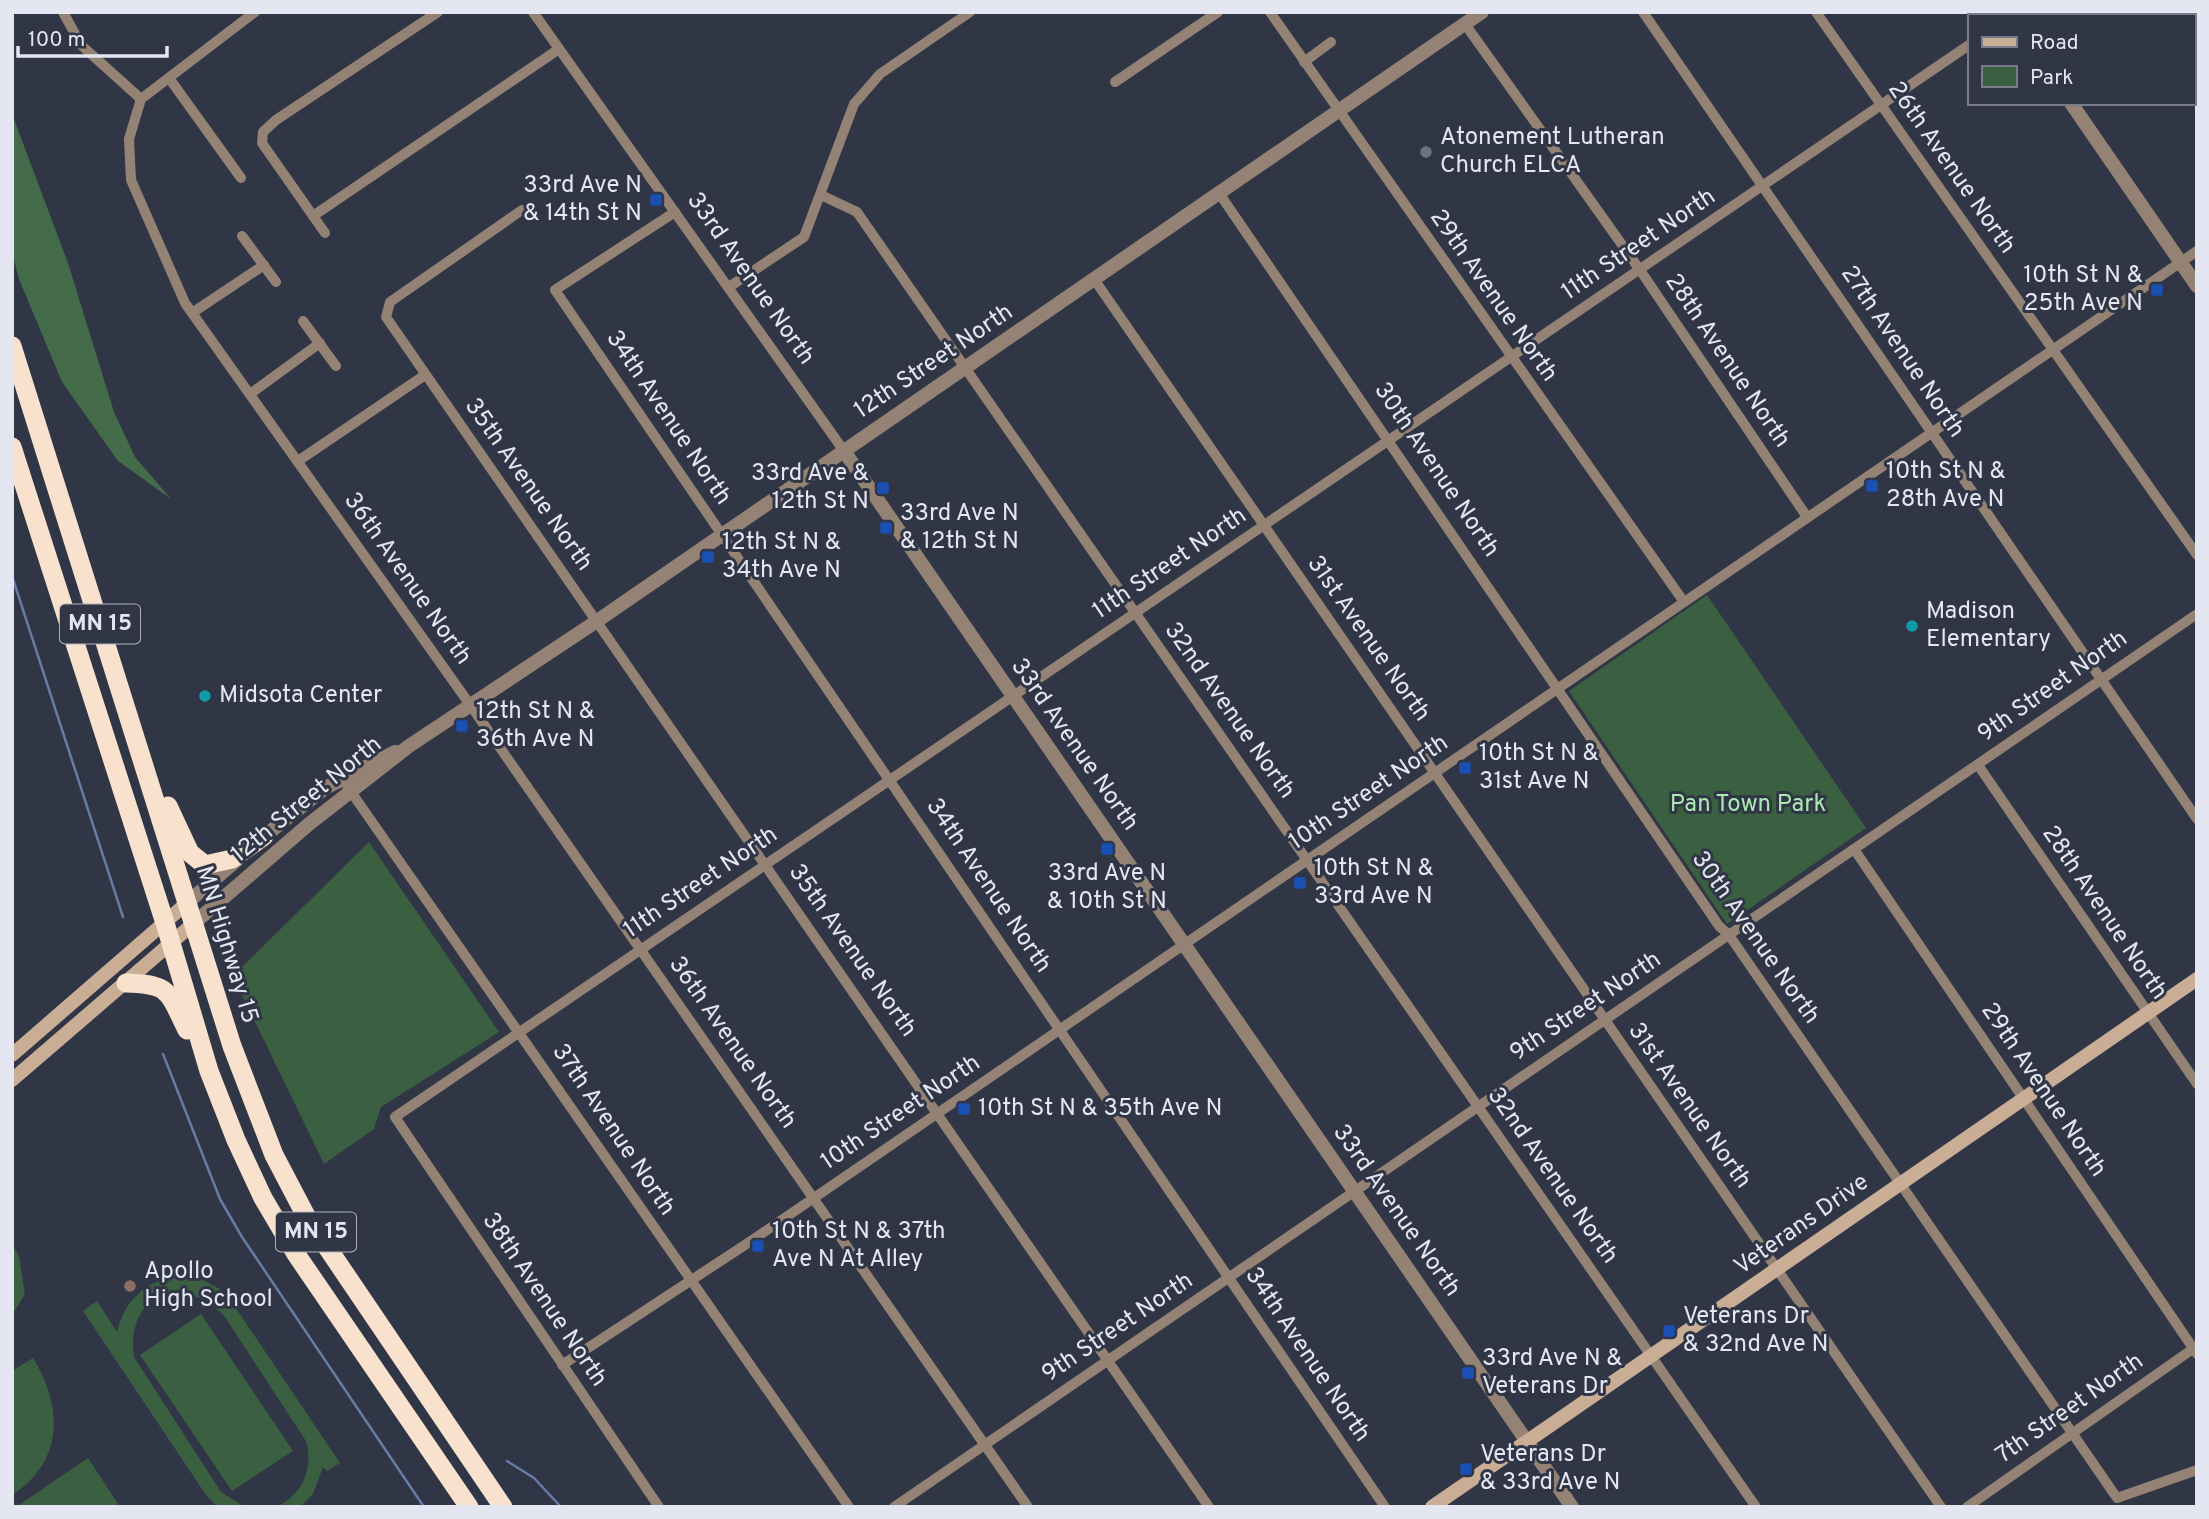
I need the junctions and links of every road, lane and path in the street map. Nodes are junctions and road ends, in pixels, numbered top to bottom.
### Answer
1 (63, 12) edge
2 (438, 12) edge
3 (533, 12) edge
4 (970, 12) edge
5 (1218, 12) edge
6 (1270, 12) edge
7 (1482, 12) edge
8 (1643, 12) edge
9 (1816, 12) edge
10 (253, 13) edge
11 (1465, 24) junction
12 (1331, 42) dead end
13 (1968, 46) edge
14 (559, 49) junction
15 (1304, 62) junction
16 (169, 78) junction
17 (1115, 82) dead end
18 (141, 99) junction
19 (1881, 105) junction
20 (2072, 105) edge
21 (1337, 112) junction
22 (241, 178) dead end
23 (1762, 186) junction
24 (1219, 193) junction
25 (821, 195) junction
26 (522, 210) dead end
27 (675, 212) junction
28 (313, 216) junction
29 (325, 233) dead end
30 (242, 236) dead end
31 (2197, 251) edge
32 (2181, 263) junction
33 (264, 265) junction
34 (1640, 270) junction
35 (1094, 279) junction
36 (276, 282) dead end
37 (2197, 286) edge
38 (729, 288) junction
39 (192, 313) junction
40 (303, 321) dead end
41 (320, 343) junction
42 (12, 346) edge
43 (2053, 350) junction
44 (1511, 357) junction
45 (337, 366) dead end
46 (965, 369) junction
47 (425, 375) junction
48 (250, 394) junction
49 (1932, 433) junction
50 (1389, 440) junction
51 (12, 447) edge
52 (844, 451) junction
53 (298, 461) junction
54 (1807, 517) junction
55 (1264, 526) junction
56 (722, 535) junction
57 (2197, 555) edge
58 (1684, 602) junction
59 (1135, 613) junction
60 (2197, 614) edge
61 (597, 621) junction
62 (112, 664) junction
63 (2101, 680) junction
64 (1559, 688) junction
65 (1013, 696) junction
66 (470, 705) junction
67 (409, 746) junction
68 (1978, 765) junction
69 (1434, 773) junction
70 (341, 778) junction
71 (890, 780) junction
72 (351, 792) junction
73 (2197, 819) edge
74 (264, 836) junction
75 (1854, 849) junction
76 (1307, 860) junction
77 (766, 864) junction
78 (187, 903) junction
79 (165, 923) junction
80 (193, 924) junction
81 (1729, 935) junction
82 (171, 944) junction
83 (1184, 945) junction
84 (641, 949) junction
85 (2197, 979) edge
86 (126, 983) junction
87 (2147, 1014) junction
88 (1604, 1020) junction
89 (1060, 1030) junction
90 (520, 1032) junction
91 (12, 1055) edge
92 (209, 1071) junction
93 (12, 1080) edge
94 (2197, 1084) edge
95 (2024, 1100) junction
96 (1478, 1107) junction
97 (939, 1112) junction
98 (395, 1117) joint
99 (1901, 1184) junction
100 (1354, 1191) junction
101 (814, 1198) junction
102 (1776, 1270) junction
103 (1229, 1278) junction
104 (690, 1281) junction
105 (2196, 1350) edge
106 (1651, 1356) junction
107 (1110, 1359) junction
108 (562, 1365) junction
109 (2072, 1434) junction
110 (1527, 1442) junction
111 (986, 1444) junction
112 (2197, 1470) edge
113 (469, 1507) edge
114 (503, 1507) edge
115 (659, 1507) edge
116 (849, 1507) edge
117 (894, 1507) edge
118 (1028, 1507) edge
119 (1209, 1507) edge
120 (1385, 1507) edge
121 (1432, 1507) edge
122 (1572, 1507) edge
123 (1756, 1507) edge
124 (1941, 1507) edge
125 (1967, 1507) edge

1 - 18 street
2 - 28 street
3 - 14 street, 33rd Avenue North
4 - 25 street
5 - 17 street
6 - 15 street, 29th Avenue North
7 - 11 street, 12th Street North
8 - 23 street, 27th Avenue North
9 - 19 street, 26th Avenue North
10 - 16 street
11 - 21 street, 12th Street North
11 - 34 street, 28th Avenue North
12 - 15 street
13 - 19 street, 11th Street North
14 - 27 street, 33rd Avenue North
14 - 28 street
15 - 21 street, 29th Avenue North
16 - 18 street
16 - 22 street
18 - 39 street, 36th Avenue North
19 - 23 street, 11th Street North
19 - 43 street, 26th Avenue North
20 - 32 street
21 - 24 street, 12th Street North
21 - 44 street, 29th Avenue North
23 - 34 street, 11th Street North
23 - 49 street, 27th Avenue North
24 - 35 street, 12th Street North
24 - 50 street, 30th Avenue North
25 - 38 street
25 - 46 street, 32nd Avenue North
26 - 47 street, 35th Avenue North
27 - 38 street, 33rd Avenue North
27 - 56 street, 34th Avenue North
28 - 29 street
30 - 33 street
31 - 32 street, 10th Street North
32 - 37 street
32 - 43 street, 10th Street North
33 - 36 street
33 - 39 street
34 - 44 street, 11th Street North
34 - 54 street, 28th Avenue North
35 - 46 street, 12th Street North
35 - 55 street, 31st Avenue North
38 - 52 street, 33rd Avenue North
39 - 48 street, 36th Avenue North
40 - 41 street
41 - 45 street
41 - 48 street
42 - 62 highway, MN Highway 15 / MN 15
43 - 49 street, 10th Street North
43 - 57 street, 26th Avenue North
44 - 50 street, 11th Street North
44 - 58 street, 29th Avenue North
46 - 52 street, 12th Street North
46 - 59 street, 32nd Avenue North
47 - 53 street
47 - 61 street, 35th Avenue North
48 - 53 street, 36th Avenue North
49 - 54 street, 10th Street North
49 - 63 street, 27th Avenue North
50 - 55 street, 11th Street North
50 - 64 street, 30th Avenue North
51 - 79 highway, MN 15
52 - 56 street, 12th Street North
52 - 65 street, 33rd Avenue North
53 - 66 street, 36th Avenue North
54 - 58 street, 10th Street North
55 - 59 street, 11th Street North
55 - 69 street, 31st Avenue North
56 - 61 street, 12th Street North
56 - 71 street, 34th Avenue North
58 - 64 street, 10th Street North
59 - 65 street, 11th Street North
59 - 76 street, 32nd Avenue North
60 - 63 street, 9th Street North
61 - 66 street, 12th Street North
61 - 77 street, 35th Avenue North
62 - 74 highway
62 - 78 highway, MN Highway 15 / MN 15
63 - 68 street, 9th Street North
63 - 73 street, 27th Avenue North
64 - 69 street, 10th Street North
64 - 81 street, 30th Avenue North
65 - 71 street, 11th Street North
65 - 83 street, 33rd Avenue North
66 - 67 street, 12th Street North
66 - 84 street, 36th Avenue North
67 - 70 street, 12th Street North
67 - 72 street, 12th Street North
68 - 75 street, 9th Street North
68 - 87 street, 28th Avenue North
69 - 76 street, 10th Street North
69 - 88 street, 31st Avenue North
70 - 72 street, 37th Avenue North
70 - 74 street, 12th Street North
71 - 77 street, 11th Street North
71 - 89 street, 34th Avenue North
72 - 80 street, 12th Street North
72 - 90 street, 37th Avenue North
74 - 78 street, 12th Street North
75 - 81 street, 9th Street North
75 - 95 street, 29th Avenue North
76 - 83 street, 10th Street North
76 - 96 street, 32nd Avenue North
77 - 84 street, 11th Street North
77 - 97 street, 35th Avenue North
78 - 79 main road
78 - 80 highway, MN Highway 15 / MN 15
79 - 82 highway, MN 15
79 - 91 main road
80 - 82 main road, 12th Street North
80 - 114 highway, MN Highway 15 / MN 15
81 - 88 street, 9th Street North
81 - 99 street, 30th Avenue North
82 - 86 main road, 12th Street North
82 - 92 highway, MN 15
83 - 89 street, 10th Street North
83 - 100 street, 33rd Avenue North
84 - 90 street, 11th Street North
84 - 101 street, 36th Avenue North
85 - 87 main road, Veterans Drive
86 - 92 highway
86 - 93 main road, 12th Street North
87 - 94 street, 28th Avenue North
87 - 95 main road, Veterans Drive
88 - 96 street, 9th Street North
88 - 102 street, 31st Avenue North
89 - 97 street, 10th Street North
89 - 103 street, 34th Avenue North
90 - 98 street, 11th Street North
90 - 104 street, 37th Avenue North
92 - 113 highway, MN 15
95 - 99 main road, Veterans Drive
95 - 105 street, 29th Avenue North
96 - 100 street, 9th Street North
96 - 106 street, 32nd Avenue North
97 - 101 street, 10th Street North
97 - 107 street, 35th Avenue North
98 - 108 street, 38th Avenue North
99 - 102 main road, Veterans Drive
99 - 109 street, 30th Avenue North
100 - 103 street, 9th Street North
100 - 110 street, 33rd Avenue North
101 - 104 street, 10th Street North
101 - 111 street, 36th Avenue North
102 - 106 main road, Veterans Drive
102 - 124 street, 31st Avenue North
103 - 107 street, 9th Street North
103 - 120 street, 34th Avenue North
104 - 108 street, 10th Street North
104 - 116 street, 37th Avenue North
105 - 109 street, 7th Street North
106 - 110 main road, Veterans Drive
106 - 123 street, 32nd Avenue North
107 - 111 street, 9th Street North
107 - 119 street, 35th Avenue North
108 - 115 street, 38th Avenue North
109 - 112 street, 30th Avenue North
109 - 125 street, 7th Street North
110 - 121 main road, Veterans Drive
110 - 122 street, 33rd Avenue North
111 - 117 street, 9th Street North
111 - 118 street, 36th Avenue North

